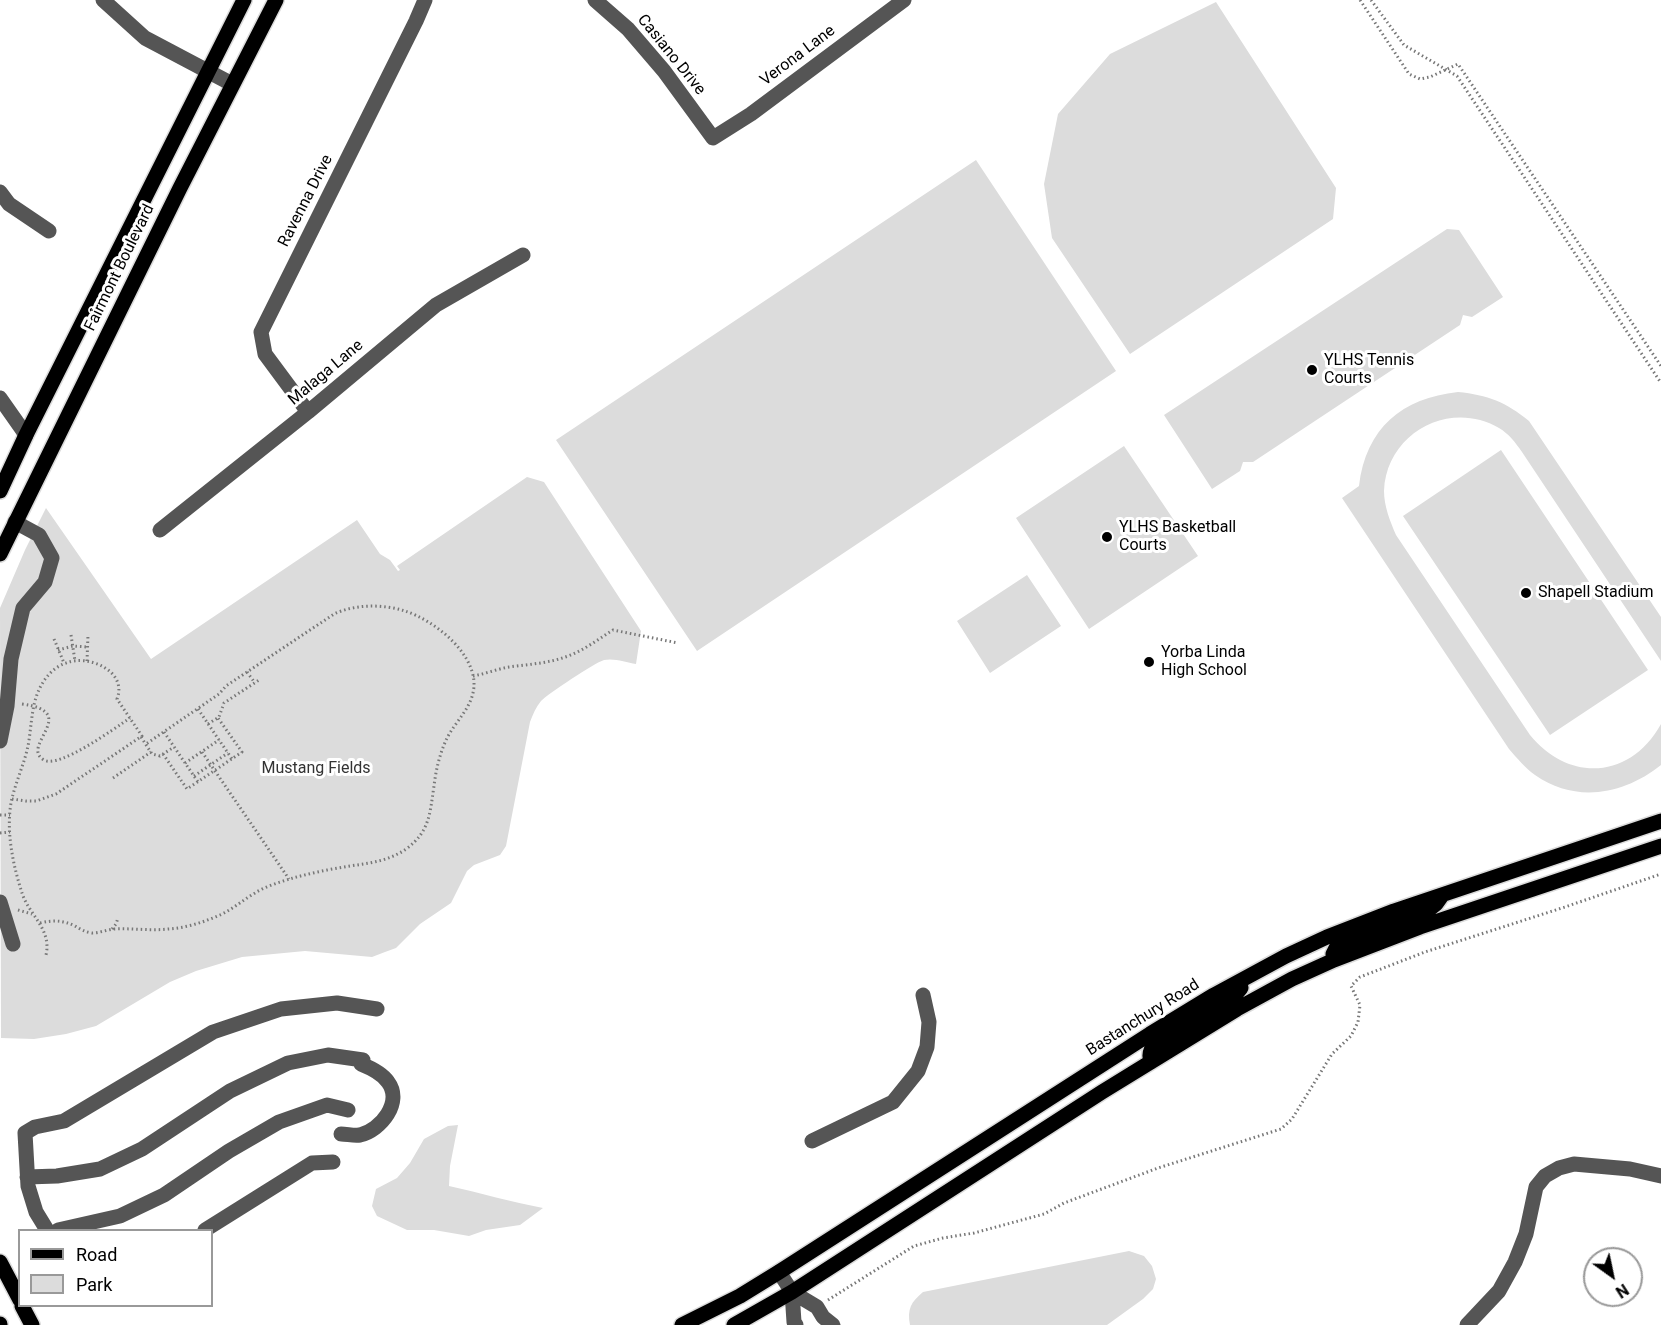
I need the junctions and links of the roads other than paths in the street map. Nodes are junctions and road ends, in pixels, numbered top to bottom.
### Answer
1 (103, 0) edge
2 (244, 0) edge
3 (276, 0) edge
4 (424, 0) edge
5 (595, 0) edge
6 (904, 0) edge
7 (208, 72) junction
8 (232, 84) junction
9 (712, 138) joint
10 (0, 192) edge
11 (49, 231) dead end
12 (523, 255) dead end
13 (0, 398) edge
14 (308, 412) junction
15 (26, 435) junction
16 (0, 491) edge
17 (15, 522) junction
18 (160, 530) dead end
19 (0, 554) edge
20 (0, 741) edge
21 (1661, 821) edge
22 (1661, 846) edge
23 (1442, 894) junction
24 (0, 902) edge
25 (13, 944) dead end
26 (1334, 960) junction
27 (1242, 980) junction
28 (923, 995) dead end
29 (377, 1009) dead end
30 (1151, 1062) junction
31 (348, 1110) dead end
32 (341, 1134) dead end
33 (812, 1141) dead end
34 (333, 1162) dead end
35 (1661, 1176) edge
36 (27, 1177) junction
37 (46, 1229) edge
38 (62, 1229) edge
39 (207, 1229) edge
40 (0, 1262) edge
41 (780, 1272) junction
42 (792, 1292) junction
43 (18, 1296) edge
44 (23, 1307) edge
45 (32, 1325) edge
46 (682, 1325) edge
47 (734, 1325) edge
48 (795, 1325) edge
49 (833, 1325) edge
50 (1467, 1325) edge

1 - 7 street
2 - 7 main road, Fairmont Boulevard
3 - 8 main road, Fairmont Boulevard
4 - 14 street, Ravenna Drive
5 - 9 street, Casiano Drive
6 - 9 street, Verona Lane
7 - 8 street
7 - 15 main road, Fairmont Boulevard
8 - 17 main road, Fairmont Boulevard
10 - 11 street
12 - 14 street, Malaga Lane
13 - 15 street
14 - 18 street, Malaga Lane
15 - 16 main road, Fairmont Boulevard
17 - 19 main road, Fairmont Boulevard
17 - 20 street
21 - 23 main road, Bastanchury Road
22 - 26 main road
23 - 26 main road
23 - 27 main road, Bastanchury Road
24 - 25 street
26 - 30 main road
27 - 30 main road
27 - 41 main road, Bastanchury Road
28 - 33 street
29 - 36 street
30 - 42 main road
31 - 38 street
32 - 36 street
34 - 39 street
35 - 50 street
36 - 37 street
40 - 43 main road
41 - 42 street
41 - 46 main road, Bastanchury Road
42 - 47 main road
42 - 48 street
42 - 49 street
44 - 45 main road

